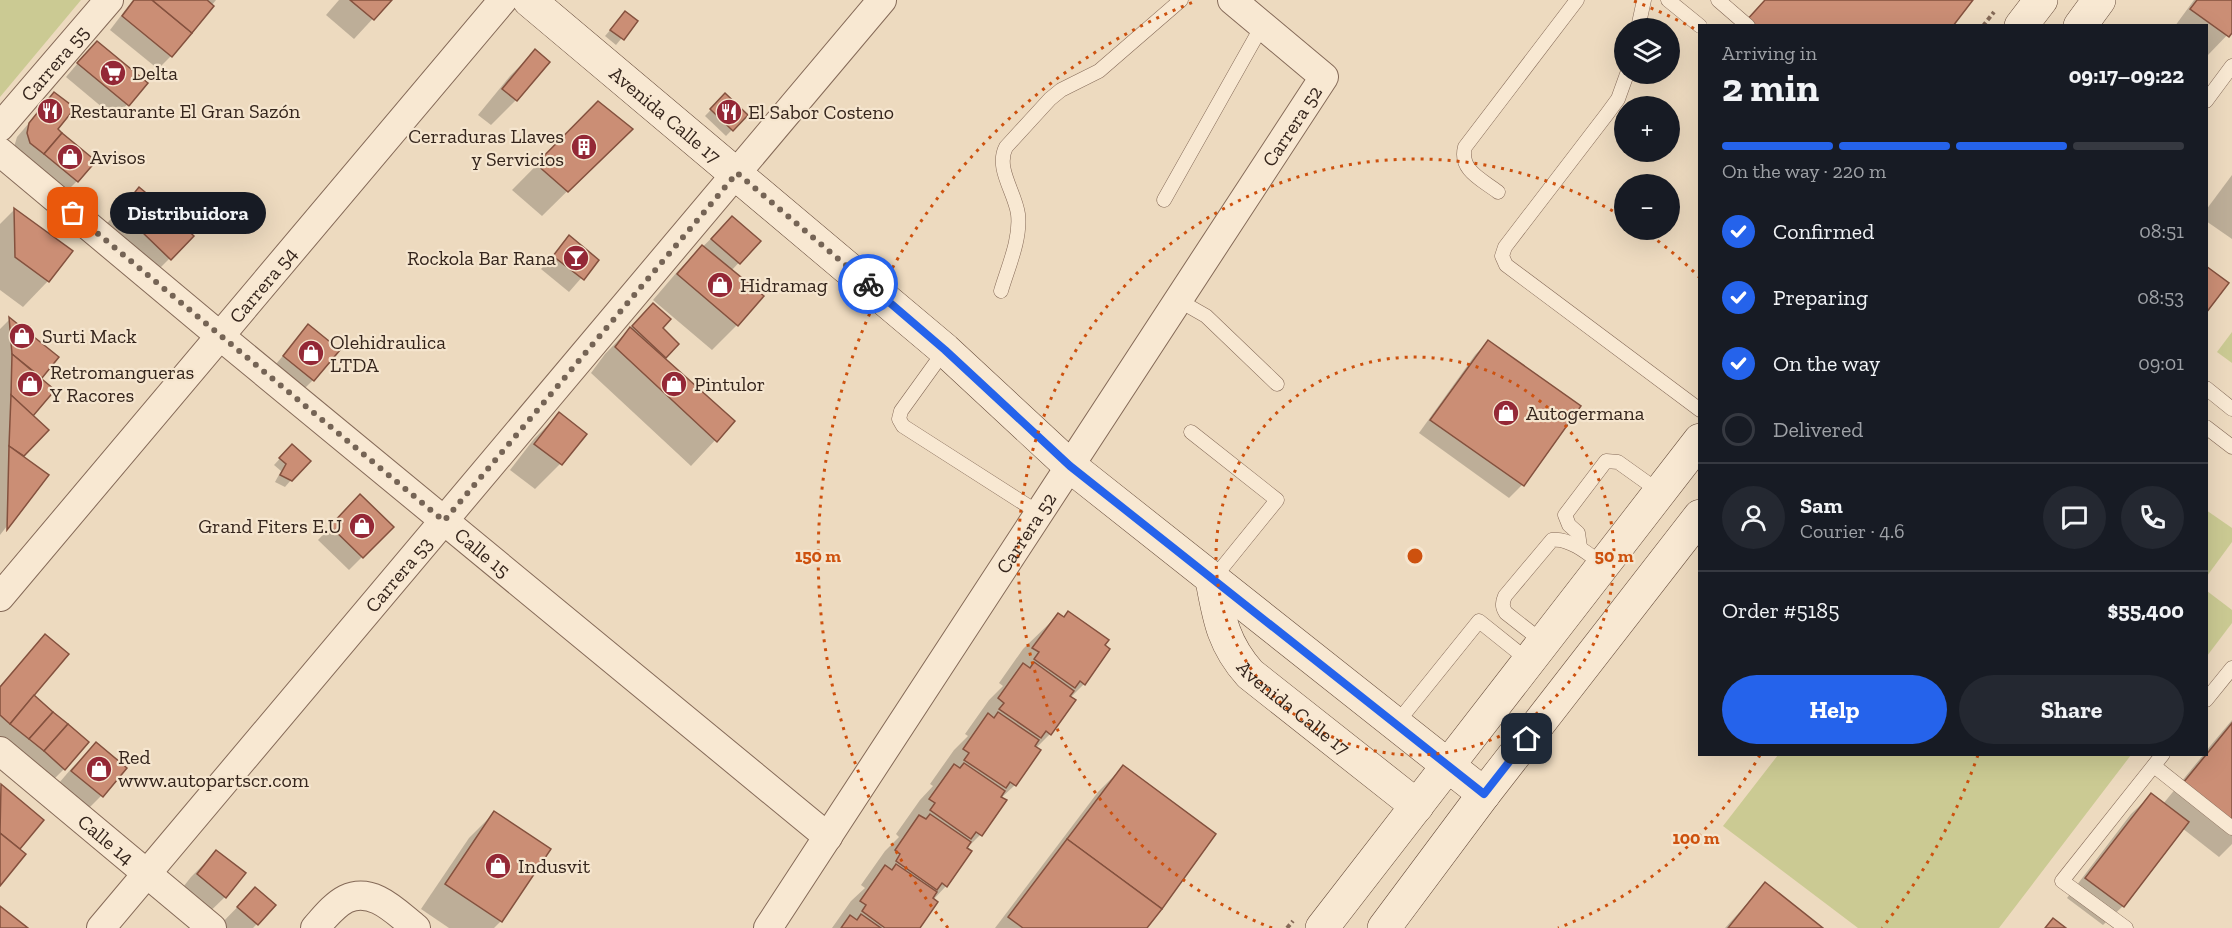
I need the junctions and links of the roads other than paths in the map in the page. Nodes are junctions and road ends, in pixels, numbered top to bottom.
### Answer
1 (109, 0) edge
2 (503, 0) edge
3 (529, 0) edge
4 (882, 0) edge
5 (1181, 0) edge
6 (1232, 0) edge
7 (1577, 0) edge
8 (1644, 0) edge
9 (1668, 0) edge
10 (1718, 0) edge
11 (2041, 0) edge
12 (2099, 0) edge
13 (1640, 18) edge
14 (1698, 24) edge
15 (1746, 24) edge
16 (2023, 24) edge
17 (2081, 24) edge
18 (1262, 26) junction
19 (2232, 66) edge
20 (1624, 84) edge
21 (2208, 98) edge
22 (0, 127) edge
23 (0, 152) edge
24 (737, 173) junction
25 (1498, 192) dead end
26 (1164, 200) dead end
27 (1001, 291) dead end
28 (1178, 300) junction
29 (219, 336) junction
30 (945, 350) junction
31 (1277, 384) dead end
32 (2208, 390) edge
33 (1698, 409) edge
34 (2232, 409) edge
35 (2208, 429) edge
36 (1191, 432) dead end
37 (1698, 444) edge
38 (2232, 447) edge
39 (1070, 466) junction
40 (1660, 492) junction
41 (1039, 513) junction
42 (1698, 519) edge
43 (444, 521) junction
44 (1591, 556) junction
45 (1212, 580) junction
46 (0, 597) edge
47 (1536, 652) junction
48 (2232, 668) edge
49 (2208, 698) edge
50 (1396, 724) junction
51 (0, 752) edge
52 (2162, 756) edge
53 (1448, 766) junction
54 (2154, 766) junction
55 (1484, 794) junction
56 (1417, 806) junction
57 (2232, 828) edge
58 (828, 837) junction
59 (147, 874) junction
60 (101, 928) edge
61 (212, 928) edge
62 (315, 928) edge
63 (416, 928) edge
64 (768, 928) edge
65 (1322, 928) edge
66 (1384, 928) edge
67 (2126, 928) edge

1 - 22 street, Carrera 55
2 - 29 street, Carrera 54
3 - 24 street, Avenida Calle 17
4 - 24 street, Carrera 53
5 - 27 lane
6 - 18 street
7 - 25 lane
8 - 13 lane
9 - 14 lane
10 - 15 lane
11 - 16 street
12 - 17 street
18 - 26 lane
18 - 28 street, Carrera 52
19 - 21 lane
20 - 33 lane
23 - 29 street, Calle 15
24 - 30 street, Avenida Calle 17
24 - 43 street, Carrera 53
28 - 31 lane
28 - 39 street, Carrera 52
29 - 43 street, Calle 15
29 - 46 street, Carrera 54
30 - 39 street, Avenida Calle 17
30 - 41 lane
32 - 34 lane
35 - 38 lane
36 - 45 lane
37 - 40 street
39 - 41 street, Carrera 52
39 - 45 street, Avenida Calle 17
40 - 44 street
40 - 44 lane
41 - 58 street, Carrera 52
42 - 55 street
43 - 58 street, Calle 15
43 - 59 street, Carrera 53
44 - 47 street
44 - 47 lane
45 - 50 street, Avenida Calle 17
45 - 56 street, Avenida Calle 17
47 - 50 lane
47 - 53 street
48 - 49 lane
50 - 53 street, Avenida Calle 17
51 - 59 street, Calle 14
52 - 54 lane
53 - 55 street, Avenida Calle 17
53 - 56 street
54 - 57 lane
54 - 67 lane
55 - 66 street
56 - 65 street
58 - 64 street, Carrera 52
59 - 60 street, Carrera 53
59 - 61 street, Calle 14
62 - 63 street

